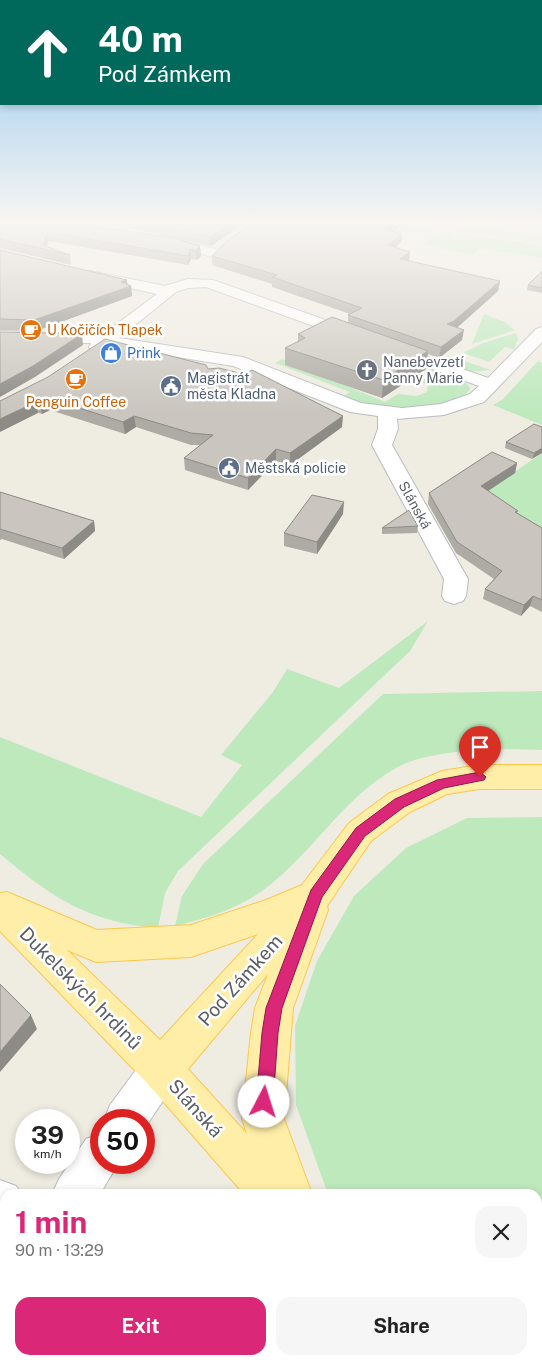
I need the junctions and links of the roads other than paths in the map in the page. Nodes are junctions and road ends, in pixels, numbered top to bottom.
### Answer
1 (132, 285) edge
2 (183, 285) edge
3 (213, 285) edge
4 (166, 291) junction
5 (542, 332) edge
6 (0, 336) edge
7 (106, 341) junction
8 (82, 358) edge
9 (492, 385) junction
10 (387, 413) junction
11 (454, 596) dead end
12 (533, 779) edge
13 (316, 894) junction
14 (0, 904) edge
15 (0, 908) edge
16 (161, 1069) junction
17 (133, 1109) edge
18 (90, 1170) edge
19 (77, 1189) edge
20 (269, 1189) edge
21 (288, 1189) edge

1 - 4 street
2 - 4 street
3 - 9 street
4 - 7 street
5 - 9 street
6 - 7 street
7 - 8 street
7 - 10 street
9 - 10 street
10 - 11 street, Slánská
12 - 13 main road, Pod Zámkem
13 - 14 main road
13 - 16 main road, Pod Zámkem
13 - 21 main road
15 - 16 main road, Dukelských hrdinů
16 - 17 street, Slánská
16 - 20 main road, Slánská
18 - 19 street

